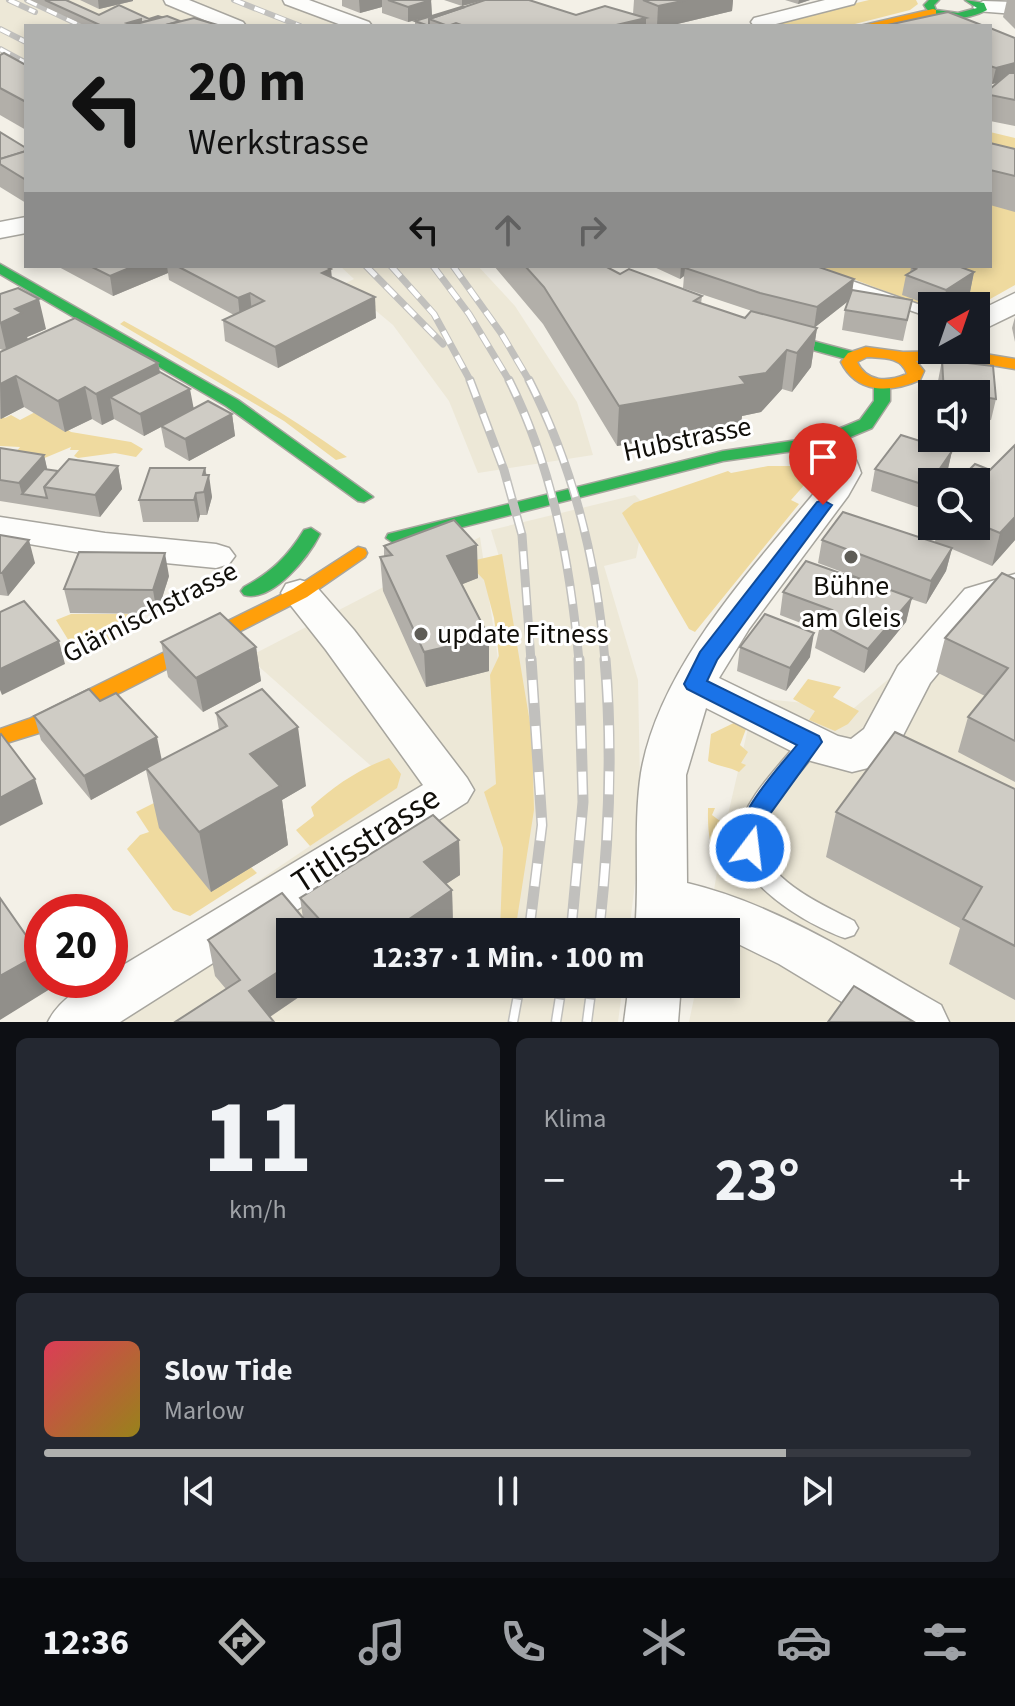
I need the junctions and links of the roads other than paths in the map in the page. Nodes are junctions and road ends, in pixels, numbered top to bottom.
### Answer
1 (173, 0) edge
2 (292, 0) edge
3 (758, 0) edge
4 (847, 0) edge
5 (934, 6) edge
6 (1015, 8) edge
7 (979, 9) edge
8 (799, 11) junction
9 (761, 22) dead end
10 (231, 24) edge
11 (357, 24) edge
12 (872, 24) edge
13 (24, 225) edge
14 (0, 230) edge
15 (0, 268) edge
16 (814, 272) edge
17 (40, 293) junction
18 (1015, 302) edge
19 (12, 305) edge
20 (918, 309) edge
21 (990, 316) edge
22 (739, 325) edge
23 (853, 356) junction
24 (901, 357) junction
25 (918, 358) edge
26 (918, 358) edge
27 (990, 360) edge
28 (927, 364) edge
29 (944, 364) edge
30 (1015, 364) edge
31 (1015, 376) edge
32 (882, 385) junction
33 (266, 428) junction
34 (823, 442) junction
35 (292, 467) dead end
36 (338, 500) dead end
37 (317, 511) dead end
38 (431, 511) dead end
39 (475, 516) junction
40 (402, 521) dead end
41 (0, 528) edge
42 (311, 534) junction
43 (377, 547) junction
44 (216, 556) dead end
45 (1015, 586) edge
46 (300, 593) junction
47 (230, 601) dead end
48 (695, 684) junction
49 (27, 709) dead end
50 (0, 726) edge
51 (0, 737) edge
52 (811, 742) junction
53 (661, 915) edge
54 (845, 928) dead end
55 (654, 998) edge
56 (75, 1022) edge
57 (651, 1022) edge
58 (922, 1022) edge

1 - 10 street
2 - 11 street
3 - 8 street
4 - 8 street
5 - 7 street
5 - 12 street
6 - 7 street
8 - 9 street
13 - 14 street
15 - 17 street
16 - 20 lane
17 - 19 street
17 - 33 street
18 - 21 street
22 - 23 street
23 - 24 street
23 - 32 street
24 - 25 street
24 - 26 street
27 - 30 street
28 - 32 street
29 - 31 street
32 - 34 street, Hubstrasse
33 - 35 street
33 - 36 street
34 - 39 street, Hubstrasse
34 - 48 street
37 - 42 street
38 - 39 street, Hubstrasse
39 - 43 street, Hubstrasse
40 - 43 street
41 - 44 street
42 - 43 street
42 - 47 street, Glärnischstrasse
43 - 46 street, Glärnischstrasse
45 - 52 street
46 - 51 street, Glärnischstrasse
46 - 56 street, Titlisstrasse
48 - 52 street
48 - 53 street
49 - 50 street
52 - 54 lane
53 - 58 street
55 - 57 street

